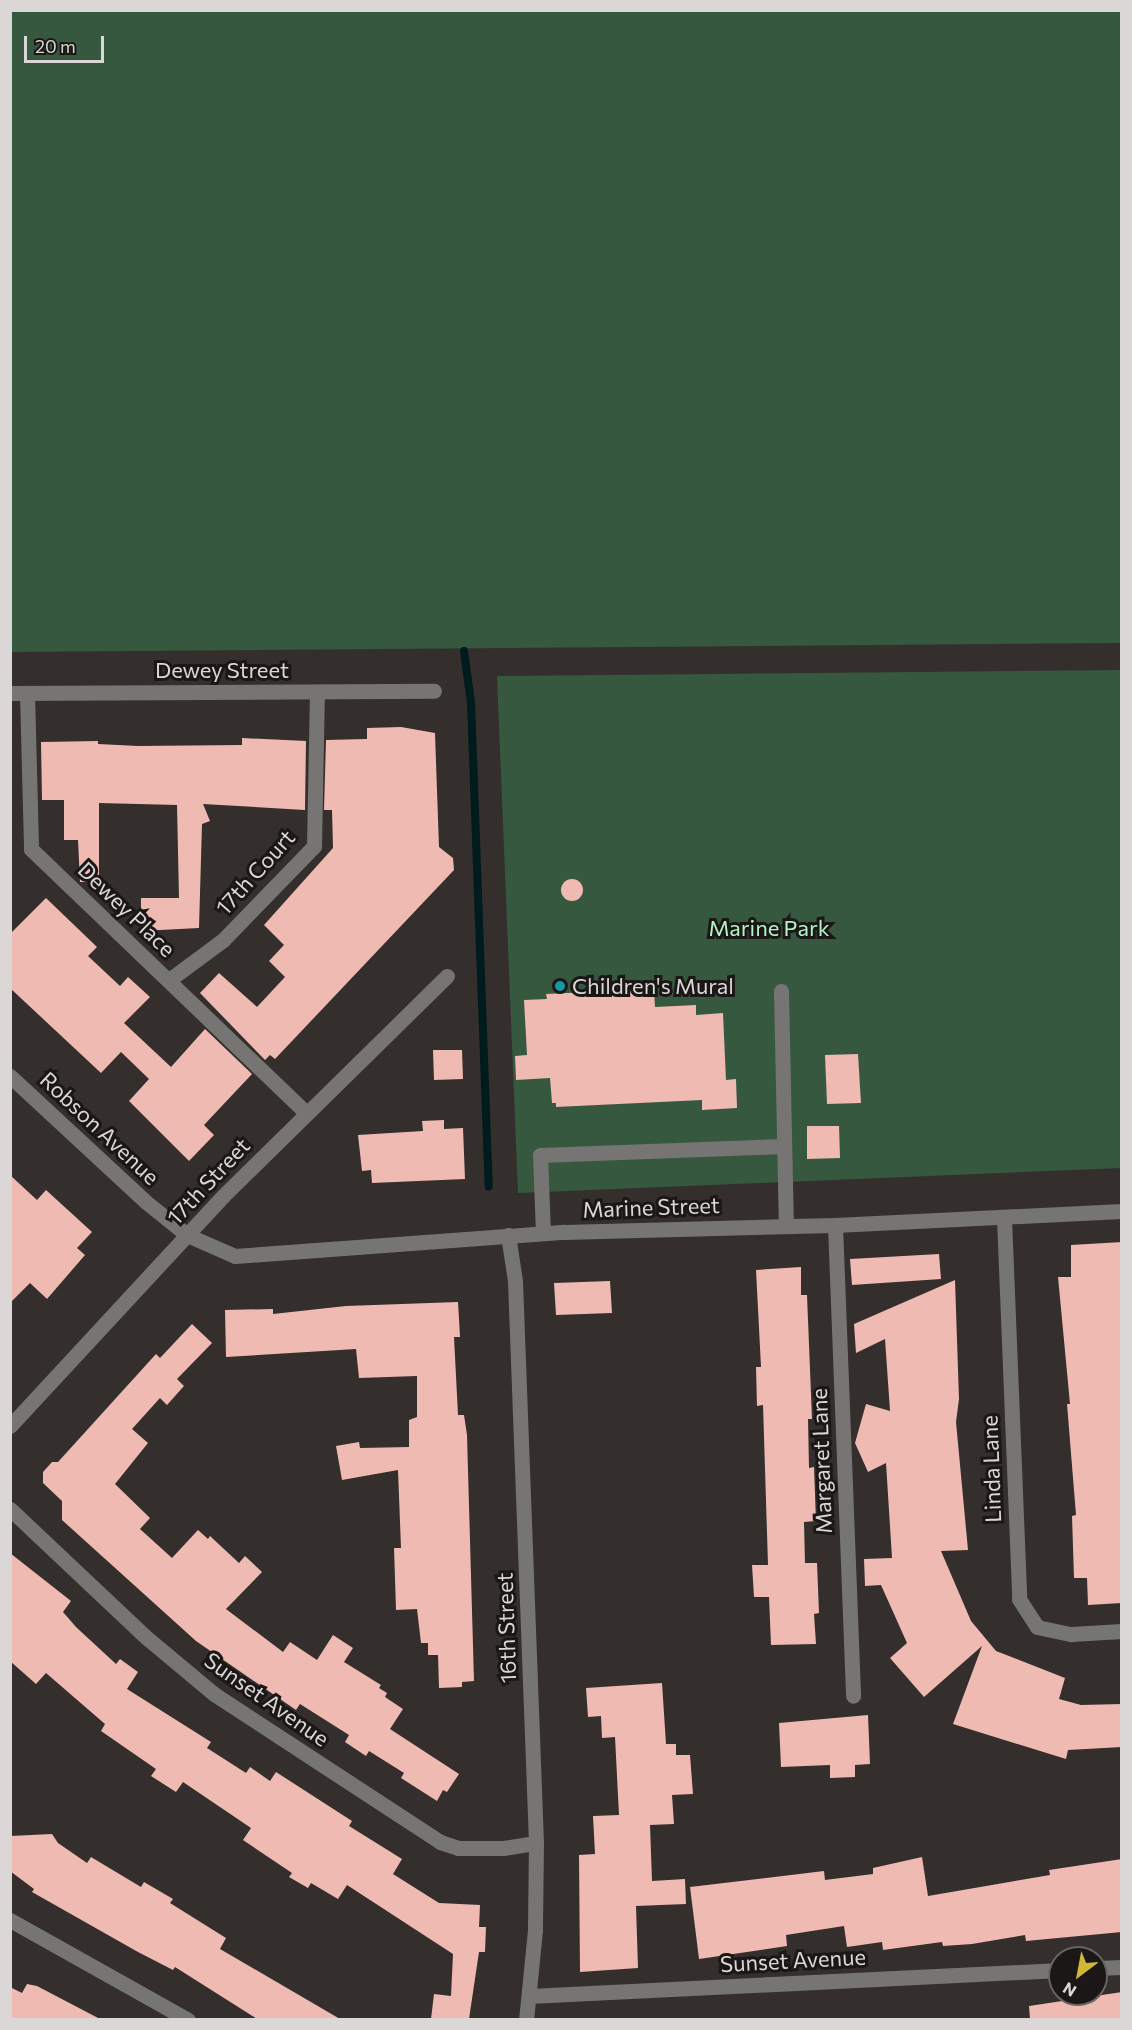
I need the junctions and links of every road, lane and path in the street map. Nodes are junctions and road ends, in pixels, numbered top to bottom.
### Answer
1 (317, 692) junction
2 (434, 692) dead end
3 (10, 693) edge
4 (27, 693) junction
5 (447, 976) dead end
6 (170, 980) junction
7 (781, 992) dead end
8 (10, 1076) edge
9 (304, 1112) junction
10 (784, 1146) junction
11 (1122, 1210) edge
12 (1004, 1218) junction
13 (835, 1225) junction
14 (786, 1226) junction
15 (543, 1233) junction
16 (187, 1235) junction
17 (507, 1235) junction
18 (10, 1426) edge
19 (10, 1509) edge
20 (1122, 1631) edge
21 (853, 1696) dead end
22 (536, 1843) junction
23 (10, 1920) edge
24 (1048, 1971) edge
25 (529, 1996) junction
26 (188, 2019) edge
27 (526, 2019) edge

1 - 2 street, Dewey Street
1 - 4 street, Dewey Street
1 - 6 street, 17th Court
3 - 4 street, Dewey Street
4 - 6 street, Dewey Place
5 - 9 street, 17th Street
6 - 9 street, Dewey Place
7 - 10 street
8 - 16 street, Robson Avenue
9 - 16 street, 17th Street
10 - 14 street
10 - 15 street
11 - 12 street, Marine Street
12 - 13 street, Marine Street
12 - 20 street, Linda Lane
13 - 14 street, Marine Street
13 - 21 street, Margaret Lane
14 - 15 street, Marine Street
15 - 17 street, Marine Street
16 - 17 street, Marine Street
16 - 18 street, 17th Street
17 - 22 street, 16th Street
19 - 22 street, Sunset Avenue
22 - 25 street, 16th Street
23 - 26 street
24 - 25 street, Sunset Avenue
25 - 27 street, 16th Street

